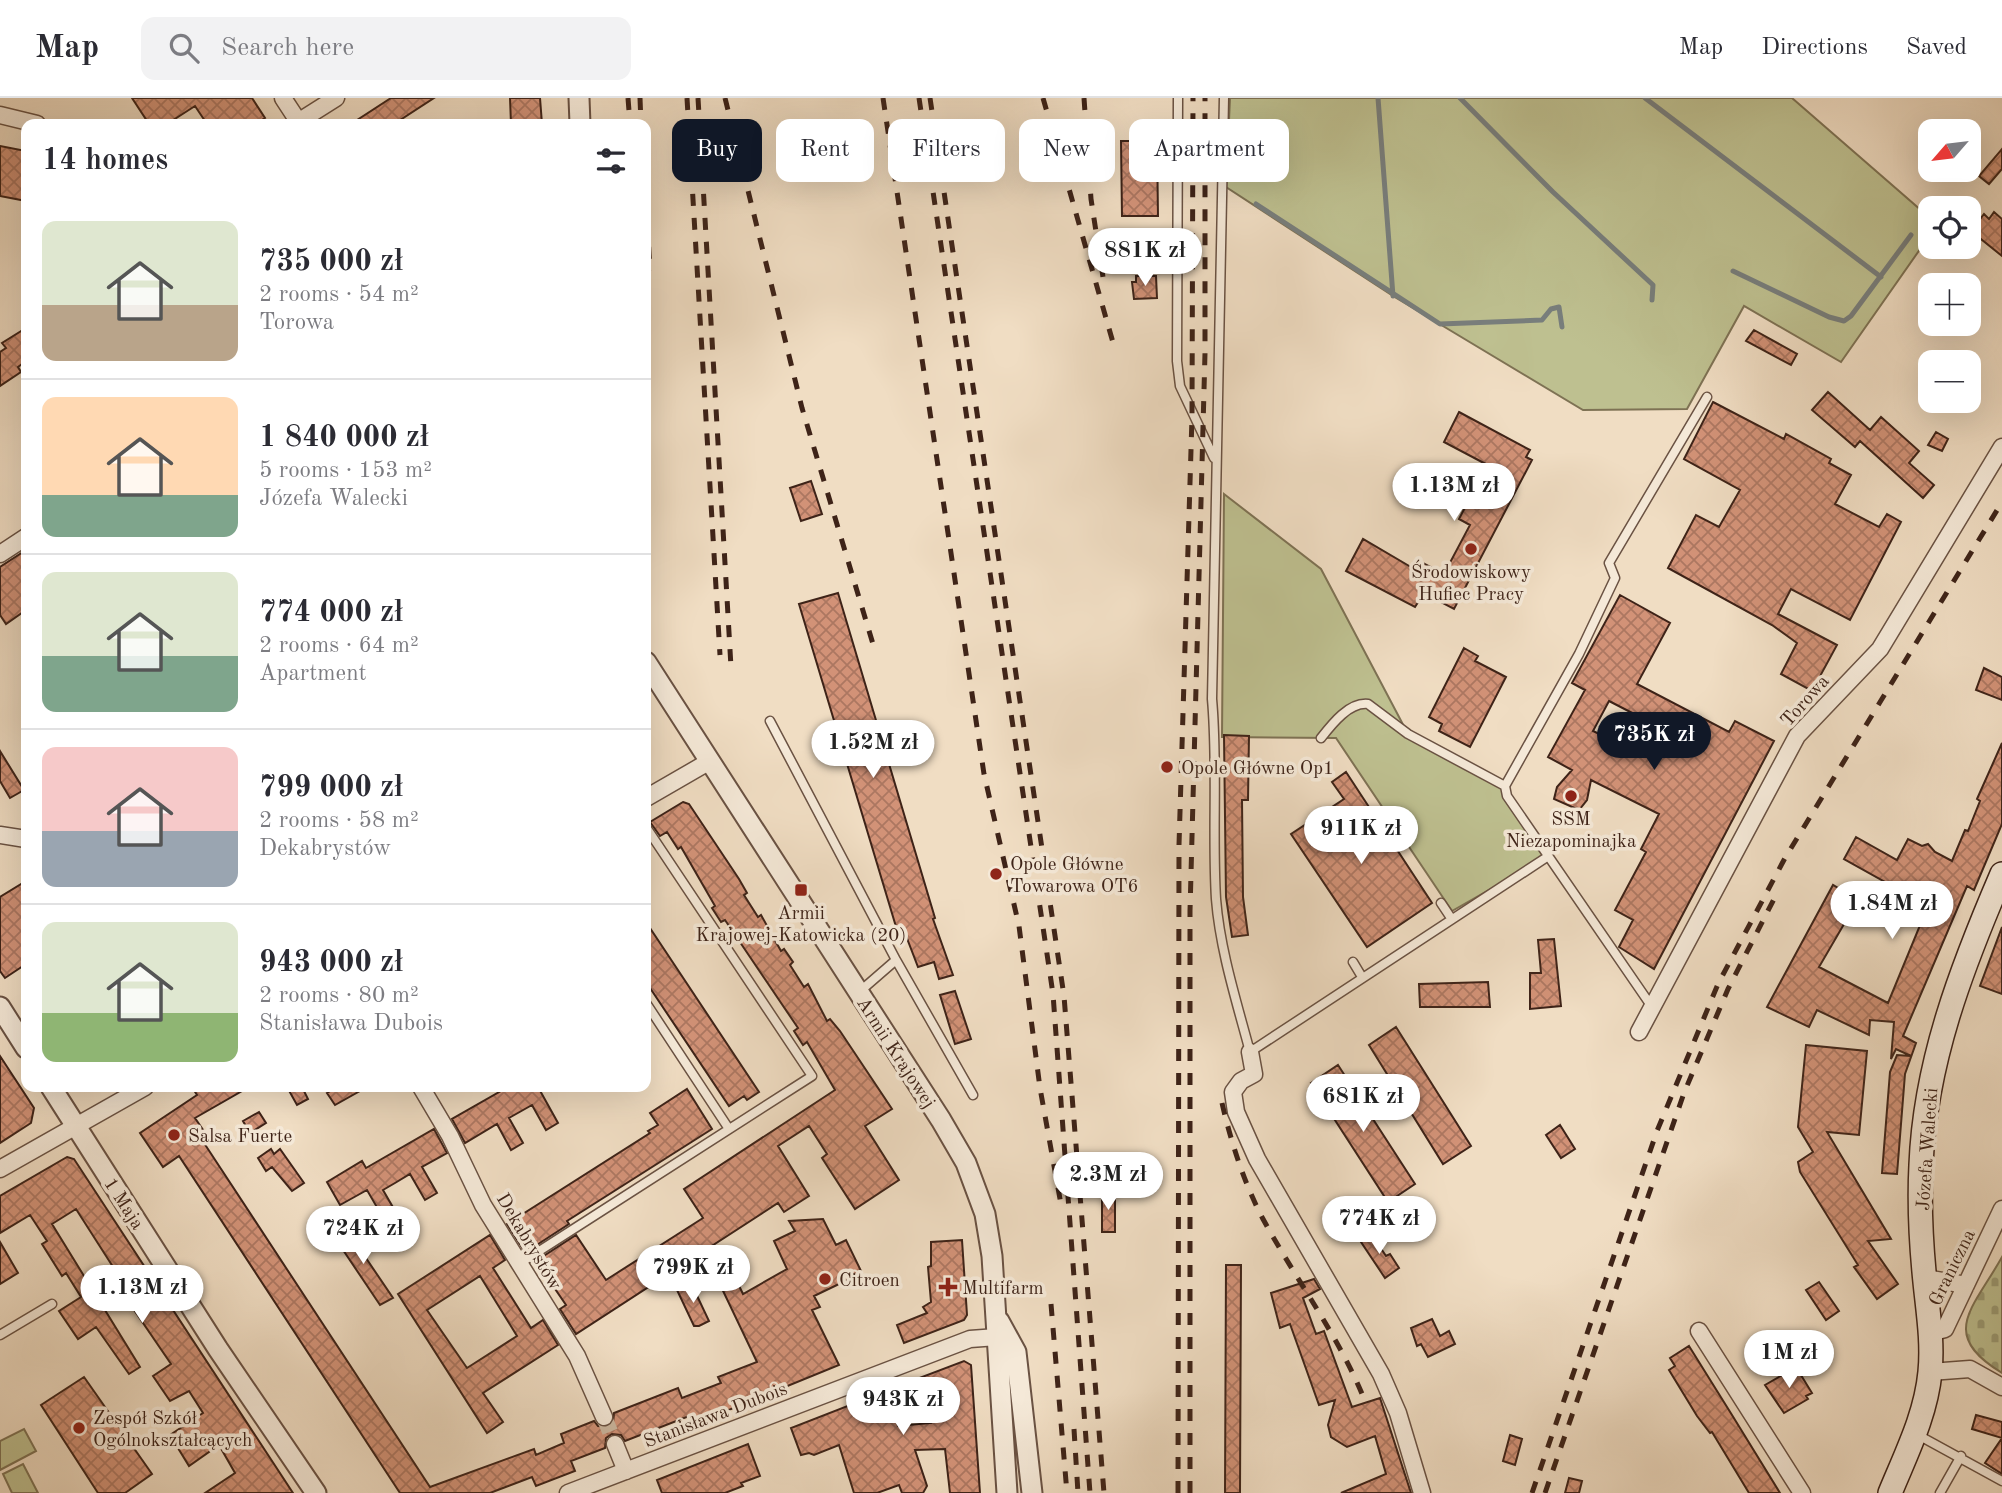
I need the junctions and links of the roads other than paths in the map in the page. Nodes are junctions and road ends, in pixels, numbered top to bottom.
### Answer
1 (282, 98) edge
2 (336, 98) edge
3 (579, 98) edge
4 (1178, 98) edge
5 (1224, 98) edge
6 (0, 115) edge
7 (296, 119) edge
8 (305, 119) edge
9 (580, 119) edge
10 (21, 120) edge
11 (1707, 397) dead end
12 (2002, 447) edge
13 (1216, 461) junction
14 (21, 540) edge
15 (0, 554) edge
16 (651, 670) edge
17 (770, 721) dead end
18 (1321, 738) dead end
19 (710, 761) junction
20 (1505, 786) junction
21 (651, 795) edge
22 (651, 834) edge
23 (0, 835) edge
24 (21, 838) edge
25 (1547, 857) junction
26 (2002, 874) edge
27 (1441, 903) dead end
28 (1451, 918) junction
29 (896, 960) junction
30 (1353, 962) dead end
31 (1362, 977) junction
32 (858, 993) junction
33 (0, 1007) edge
34 (1653, 1007) junction
35 (651, 1011) edge
36 (1639, 1032) dead end
37 (21, 1040) edge
38 (1250, 1052) junction
39 (54, 1092) edge
40 (136, 1092) edge
41 (424, 1092) edge
42 (973, 1095) dead end
43 (76, 1126) junction
44 (729, 1129) junction
45 (0, 1169) edge
46 (2002, 1209) edge
47 (519, 1264) junction
48 (1925, 1278) junction
49 (1966, 1285) junction
50 (52, 1304) dead end
51 (995, 1314) junction
52 (1699, 1331) dead end
53 (1930, 1333) junction
54 (0, 1335) edge
55 (997, 1337) junction
56 (1930, 1372) junction
57 (2002, 1387) edge
58 (604, 1417) tunnel mouth
59 (1915, 1434) junction
60 (615, 1444) tunnel mouth
61 (1961, 1456) junction
62 (626, 1471) junction
63 (2002, 1481) edge
64 (316, 1493) edge
65 (568, 1493) edge
66 (1007, 1493) edge
67 (1032, 1493) edge
68 (1422, 1493) edge
69 (1802, 1493) edge
70 (1890, 1493) edge
71 (1940, 1493) edge

1 - 7 street
2 - 8 street
3 - 9 street
4 - 13 lane
5 - 13 lane
6 - 10 street
11 - 20 lane
12 - 34 street, Torowa
13 - 38 lane
14 - 15 street
16 - 19 street, Armii Krajowej
17 - 29 lane
18 - 20 lane
19 - 21 street
19 - 32 street, Armii Krajowej
20 - 25 lane
22 - 44 lane
23 - 24 street
25 - 28 lane
25 - 34 lane
26 - 48 main road, Józefa Walecki
27 - 28 lane
28 - 31 lane
29 - 32 lane
29 - 42 lane
30 - 31 lane
31 - 38 lane
32 - 51 street, Armii Krajowej
33 - 37 street
34 - 36 street, Torowa
35 - 44 lane
38 - 68 street
39 - 43 street, 1 Maja
40 - 43 street
41 - 47 street, Dekabrystów
43 - 45 street
43 - 64 street, 1 Maja
44 - 47 lane
46 - 49 street, Graniczna
47 - 58 street, Dekabrystów
48 - 49 street
48 - 53 main road, Józefa Walecki
49 - 53 street, Graniczna
50 - 54 lane
51 - 55 street, Armii Krajowej
51 - 67 street
52 - 69 street
53 - 56 main road, Józefa Walecki
55 - 62 street, Stanisława Dubois
55 - 66 street, Armii Krajowej
56 - 57 street
56 - 59 main road, Józefa Walecki
59 - 61 lane
59 - 70 main road, Józefa Walecki
60 - 62 street
61 - 63 lane
61 - 71 lane
62 - 65 street, Stanisława Dubois

